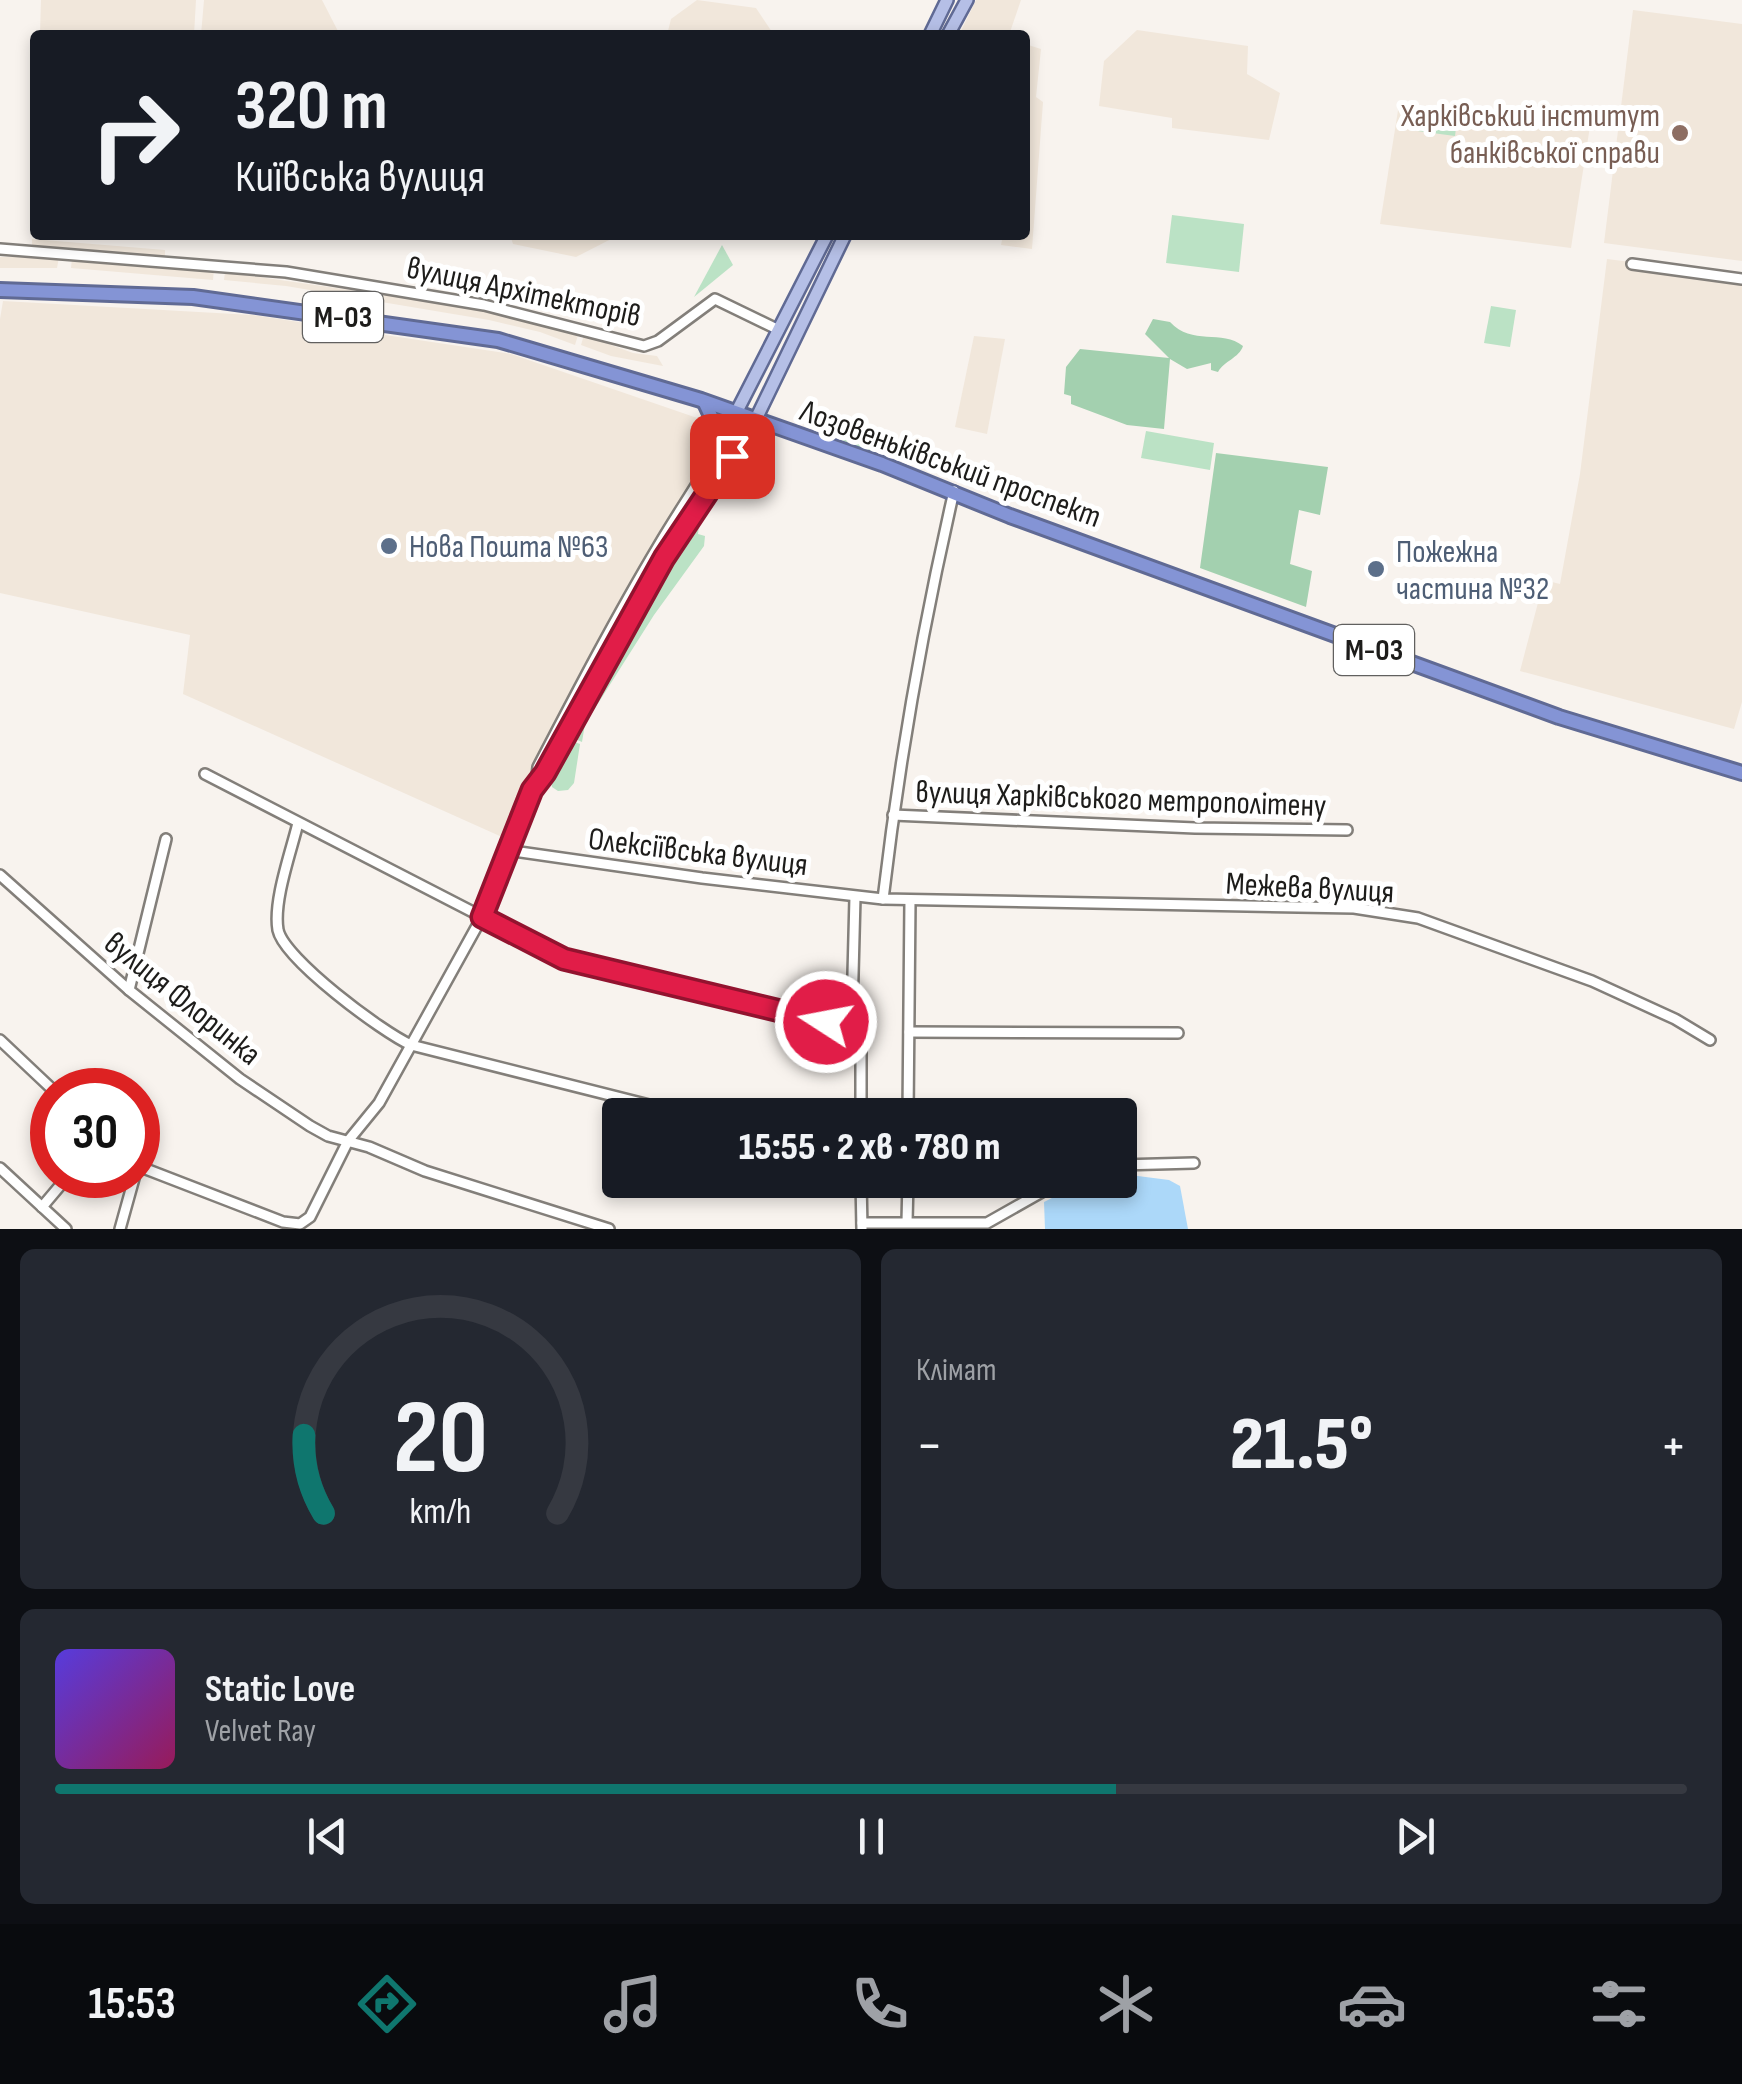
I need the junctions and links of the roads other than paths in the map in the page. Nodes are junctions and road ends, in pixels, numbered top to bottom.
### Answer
1 (948, 0) edge
2 (967, 0) edge
3 (933, 30) edge
4 (951, 30) edge
5 (824, 240) edge
6 (843, 240) edge
7 (0, 249) edge
8 (1632, 264) dead end
9 (1742, 278) edge
10 (0, 290) edge
11 (778, 330) junction
12 (704, 401) junction
13 (736, 413) junction
14 (755, 421) junction
15 (712, 460) junction
16 (954, 491) junction
17 (688, 500) junction
18 (698, 505) junction
19 (1742, 773) edge
20 (205, 774) dead end
21 (536, 782) junction
22 (893, 816) junction
23 (298, 823) junction
24 (1347, 830) dead end
25 (166, 839) dead end
26 (506, 850) junction
27 (0, 875) edge
28 (855, 896) junction
29 (883, 898) junction
30 (910, 900) junction
31 (482, 917) junction
32 (129, 990) junction
33 (855, 1027) junction
34 (909, 1032) junction
35 (1178, 1032) dead end
36 (0, 1040) edge
37 (1710, 1040) dead end
38 (412, 1045) junction
39 (30, 1068) edge
40 (622, 1098) edge
41 (861, 1098) edge
42 (908, 1098) edge
43 (348, 1141) junction
44 (1194, 1163) dead end
45 (1137, 1165) edge
46 (0, 1168) edge
47 (160, 1174) edge
48 (49, 1198) edge
49 (128, 1198) edge
50 (861, 1198) edge
51 (908, 1198) edge
52 (1032, 1198) edge
53 (42, 1207) junction
54 (907, 1222) junction
55 (862, 1226) edge
56 (66, 1229) edge
57 (120, 1229) edge
58 (609, 1229) edge

1 - 3 main road
2 - 4 main road
5 - 11 main road
6 - 14 main road
7 - 11 street, вулиця Архітекторів
8 - 9 street
10 - 12 highway, Лозовеньківський проспект / М-03
11 - 13 main road
12 - 13 highway, Лозовеньківський проспект / М-03
12 - 15 highway
13 - 14 highway, Лозовеньківський проспект / М-03
13 - 15 street
14 - 16 highway, Лозовеньківський проспект / М-03
14 - 18 street
15 - 17 street
16 - 19 highway, Лозовеньківський проспект / М-03
16 - 22 street
17 - 18 street
17 - 21 street
18 - 21 street
20 - 23 street
21 - 26 street
22 - 24 street, вулиця Харківського метрополітену
22 - 29 street
23 - 31 street
23 - 38 street
25 - 32 street
26 - 28 street, Олексіївська вулиця
26 - 31 street
27 - 32 street, вулиця Флоринка
28 - 29 street, Олексіївська вулиця
28 - 33 street
29 - 30 street, Межева вулиця
30 - 34 street
30 - 37 street, Межева вулиця
31 - 33 street
31 - 38 street
32 - 43 street, вулиця Флоринка
33 - 41 street
34 - 35 street
34 - 42 street
36 - 39 street
38 - 40 street
38 - 43 street
43 - 47 street
43 - 58 street, вулиця Флоринка
44 - 45 street
46 - 53 street
48 - 53 street
49 - 57 street
50 - 55 street
51 - 54 street
52 - 54 street
53 - 56 street
54 - 55 street

